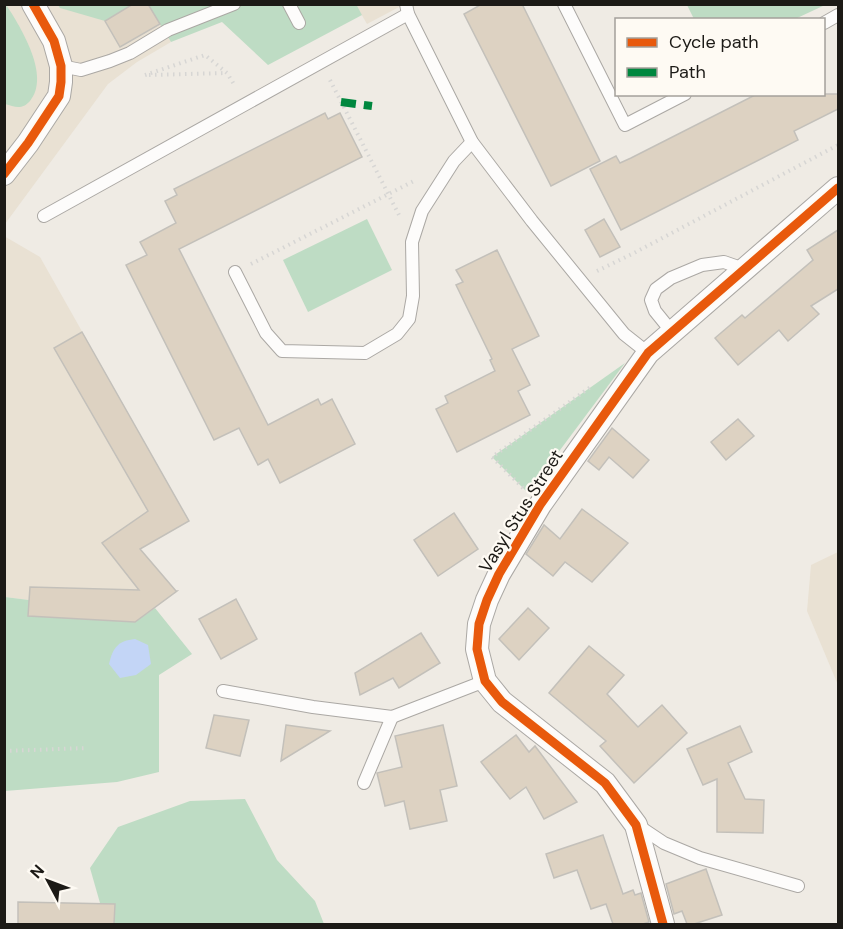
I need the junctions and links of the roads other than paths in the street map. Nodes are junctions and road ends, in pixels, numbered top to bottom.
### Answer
1 (33, 4) edge
2 (234, 4) edge
3 (289, 4) edge
4 (564, 4) edge
5 (407, 9) edge
6 (299, 23) dead end
7 (61, 66) junction
8 (681, 96) edge
9 (472, 141) junction
10 (4, 174) edge
11 (838, 188) edge
12 (44, 216) dead end
13 (744, 269) junction
14 (235, 272) road end
15 (672, 332) junction
16 (648, 353) junction
17 (485, 681) junction
18 (223, 691) dead end
19 (392, 717) junction
20 (364, 783) dead end
21 (636, 825) junction
22 (798, 886) dead end
23 (663, 924) edge

1 - 7 street
2 - 7 lane
3 - 6 lane
4 - 8 lane
5 - 9 lane
5 - 12 lane
7 - 10 street
9 - 14 lane
9 - 16 lane
11 - 13 street, Vasyl Stus Street
13 - 15 street, Vasyl Stus Street
13 - 15 lane
15 - 16 street, Vasyl Stus Street
16 - 17 street, Vasyl Stus Street
17 - 19 lane
17 - 21 street, Vasyl Stus Street
18 - 19 lane
19 - 20 lane
21 - 22 lane
21 - 23 street, Vasyl Stus Street

